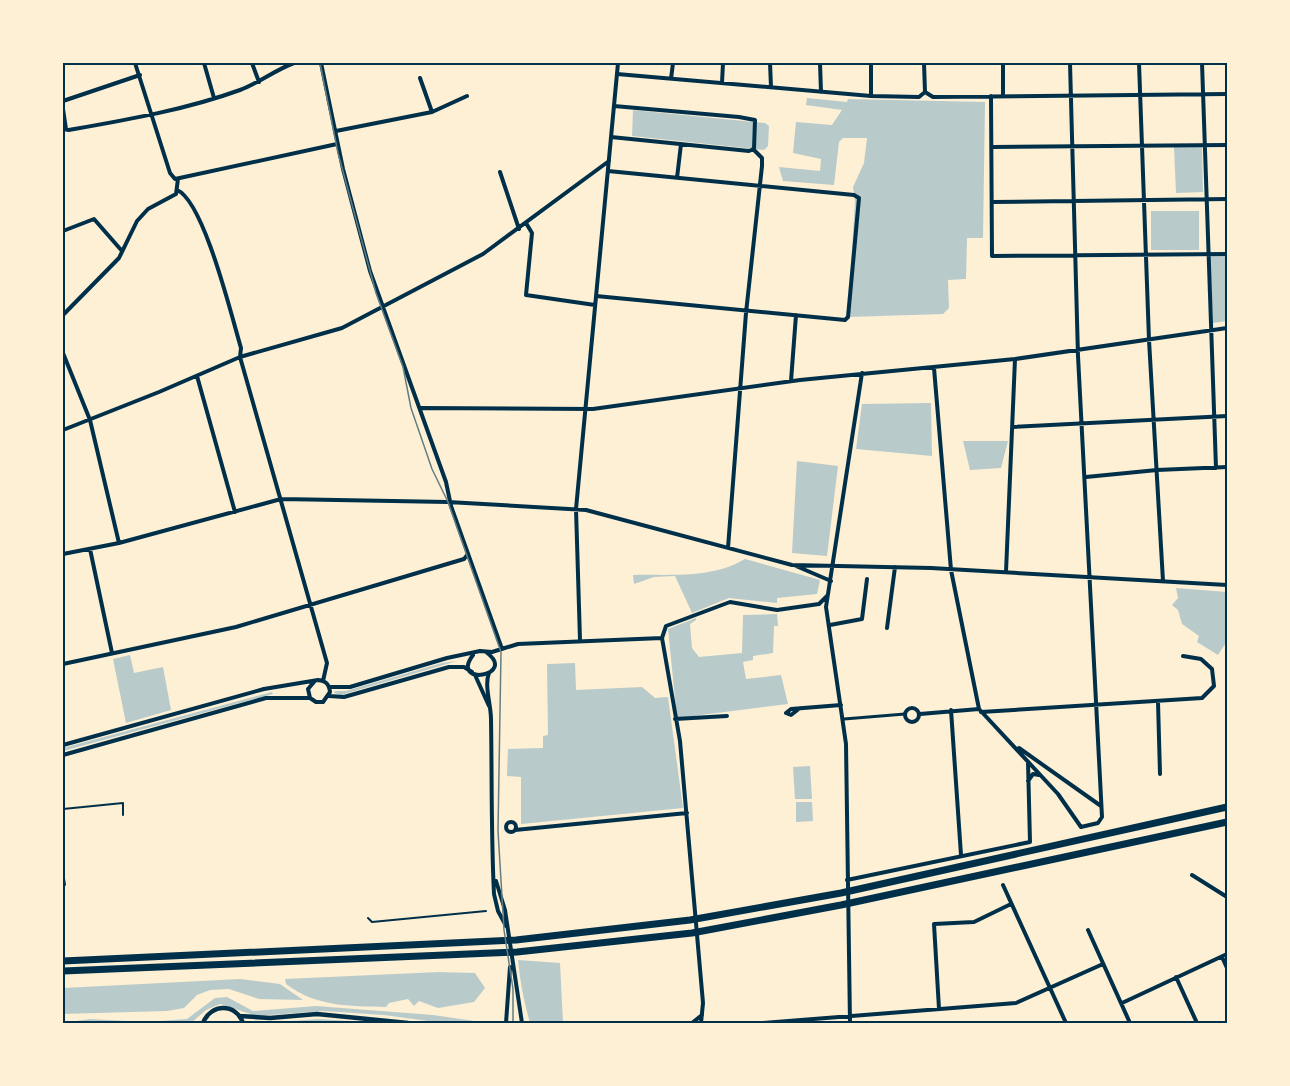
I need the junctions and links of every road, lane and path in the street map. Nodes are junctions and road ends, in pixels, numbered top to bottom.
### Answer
1 (135, 63) edge
2 (204, 63) edge
3 (252, 63) edge
4 (294, 63) edge
5 (321, 63) edge
6 (618, 63) edge
7 (673, 63) edge
8 (723, 63) edge
9 (770, 63) edge
10 (820, 63) edge
11 (871, 63) edge
12 (924, 63) edge
13 (1003, 63) edge
14 (1070, 63) edge
15 (1139, 63) edge
16 (1202, 63) edge
17 (617, 74) junction
18 (140, 75) junction
19 (420, 78) dead end
20 (671, 79) junction
21 (259, 82) junction
22 (722, 83) junction
23 (771, 87) junction
24 (821, 92) junction
25 (925, 92) junction
26 (1227, 94) edge
27 (1140, 95) junction
28 (1203, 95) junction
29 (467, 96) dead end
30 (871, 96) junction
31 (991, 96) junction
32 (1003, 96) junction
33 (1070, 96) junction
34 (214, 98) junction
35 (63, 101) edge
36 (614, 106) junction
37 (63, 109) edge
38 (432, 112) junction
39 (153, 114) junction
40 (65, 129) edge
41 (336, 131) junction
42 (611, 137) junction
43 (337, 144) junction
44 (681, 144) junction
45 (1205, 144) junction
46 (1227, 145) edge
47 (1072, 146) junction
48 (1142, 146) junction
49 (993, 147) junction
50 (753, 149) junction
51 (609, 161) junction
52 (608, 171) junction
53 (500, 172) dead end
54 (677, 178) junction
55 (178, 179) junction
56 (760, 185) junction
57 (177, 190) junction
58 (1206, 199) junction
59 (1227, 199) edge
60 (1073, 201) junction
61 (1144, 201) junction
62 (993, 202) junction
63 (526, 223) junction
64 (519, 229) junction
65 (63, 231) edge
66 (122, 251) junction
67 (1208, 254) junction
68 (1227, 254) edge
69 (1145, 255) junction
70 (1075, 256) junction
71 (596, 296) junction
72 (595, 305) junction
73 (382, 307) junction
74 (746, 310) junction
75 (63, 315) edge
76 (796, 315) junction
77 (1227, 328) edge
78 (1211, 330) junction
79 (1149, 340) junction
80 (1078, 350) junction
81 (63, 353) edge
82 (240, 357) junction
83 (1015, 359) junction
84 (934, 368) junction
85 (862, 373) junction
86 (197, 376) junction
87 (791, 381) junction
88 (740, 387) junction
89 (421, 408) junction
90 (585, 410) junction
91 (1214, 416) junction
92 (1227, 416) edge
93 (1154, 419) junction
94 (90, 420) junction
95 (1083, 423) junction
96 (1013, 427) junction
97 (63, 430) edge
98 (1215, 468) junction
99 (1227, 468) edge
100 (1157, 470) junction
101 (1086, 477) junction
102 (1010, 483) junction
103 (1002, 484) dead end
104 (281, 499) junction
105 (450, 502) junction
106 (576, 509) junction
107 (235, 512) junction
108 (119, 543) junction
109 (728, 548) junction
110 (90, 549) junction
111 (468, 553) junction
112 (63, 554) edge
113 (792, 565) junction
114 (834, 567) junction
115 (895, 567) junction
116 (951, 570) junction
117 (1006, 572) junction
118 (1090, 577) junction
119 (867, 579) dead end
120 (831, 581) junction
121 (1163, 581) junction
122 (1227, 585) edge
123 (827, 596) junction
124 (310, 604) junction
125 (819, 604) junction
126 (826, 607) junction
127 (830, 625) junction
128 (887, 628) dead end
129 (662, 638) junction
130 (580, 640) junction
131 (502, 649) junction
132 (476, 652) junction
133 (485, 652) junction
134 (112, 653) junction
135 (1184, 656) dead end
136 (63, 664) edge
137 (473, 673) junction
138 (489, 673) junction
139 (323, 681) junction
140 (314, 682) junction
141 (330, 687) junction
142 (329, 696) junction
143 (310, 698) junction
144 (1158, 702) junction
145 (841, 705) junction
146 (1097, 705) junction
147 (800, 708) dead end
148 (951, 710) junction
149 (979, 710) junction
150 (491, 712) junction
151 (905, 714) junction
152 (920, 714) junction
153 (727, 716) dead end
154 (675, 719) junction
155 (844, 719) junction
156 (1013, 744) junction
157 (63, 745) edge
158 (63, 755) edge
159 (1028, 761) junction
160 (1039, 774) junction
161 (1160, 774) dead end
162 (1027, 782) junction
163 (1101, 806) junction
164 (1227, 807) edge
165 (63, 809) edge
166 (687, 813) junction
167 (123, 815) dead end
168 (1227, 822) edge
169 (515, 830) dead end
170 (961, 855) junction
171 (63, 872) edge
172 (1192, 875) dead end
173 (847, 880) junction
174 (64, 885) dead end
175 (1003, 885) dead end
176 (1227, 897) edge
177 (1011, 904) junction
178 (486, 911) dead end
179 (368, 918) dead end
180 (1088, 930) dead end
181 (1227, 954) edge
182 (1222, 957) junction
183 (63, 961) edge
184 (511, 963) junction
185 (1103, 964) junction
186 (1227, 968) edge
187 (63, 971) edge
188 (1176, 977) junction
189 (1050, 988) junction
190 (1122, 1003) junction
191 (939, 1009) junction
192 (703, 1014) junction
193 (850, 1015) junction
194 (240, 1016) junction
195 (202, 1022) edge
196 (243, 1023) edge
197 (408, 1023) edge
198 (506, 1023) edge
199 (522, 1023) edge
200 (692, 1023) edge
201 (701, 1023) edge
202 (763, 1023) edge
203 (850, 1023) edge
204 (1066, 1023) edge
205 (1130, 1023) edge
206 (1197, 1023) edge

1 - 18 street
2 - 34 street
3 - 21 street
4 - 21 street
5 - 41 street
6 - 17 street
7 - 20 street
8 - 22 street
9 - 23 street
10 - 24 street
11 - 30 street
12 - 25 street
13 - 32 street
14 - 33 street
15 - 27 street
16 - 28 street
17 - 20 street
17 - 36 street
18 - 35 street
18 - 39 street
19 - 38 street
20 - 22 street
21 - 34 street
22 - 23 street
23 - 24 street
24 - 30 street
25 - 30 street
25 - 31 street
26 - 28 street
27 - 28 street
27 - 33 street
27 - 48 street
28 - 45 street
29 - 38 street
31 - 32 street
31 - 49 street
32 - 33 street
33 - 47 street
34 - 39 street
36 - 42 street
36 - 50 street
37 - 40 street
38 - 41 street
39 - 40 street
39 - 55 street
41 - 43 street
42 - 44 street
42 - 51 street
43 - 55 street
43 - 73 street
44 - 50 street
44 - 54 street
45 - 46 street
45 - 48 street
45 - 58 street
47 - 48 street
47 - 49 street
47 - 60 street
48 - 61 street
49 - 62 street
50 - 56 street
51 - 52 street
51 - 63 street
52 - 54 street
52 - 71 street
53 - 64 street
54 - 56 street
55 - 57 street
56 - 74 street
56 - 76 street
57 - 66 street
57 - 82 street
58 - 59 street
58 - 61 street
58 - 67 street
60 - 61 street
60 - 62 street
60 - 70 street
61 - 69 street
62 - 70 street
63 - 64 street
63 - 72 street
64 - 73 street
65 - 66 street
66 - 75 street
67 - 68 street
67 - 69 street
67 - 78 street
69 - 70 street
69 - 79 street
70 - 80 street
71 - 72 street
71 - 74 street
72 - 90 street
73 - 82 street
73 - 89 street
74 - 76 street
74 - 88 street
76 - 87 street
77 - 78 street
78 - 79 street
78 - 91 street
79 - 80 street
79 - 93 street
80 - 83 street
80 - 95 street
81 - 94 street
82 - 86 street
82 - 104 street
83 - 84 street
83 - 96 street
84 - 85 street
84 - 116 street
85 - 87 street
85 - 114 street
86 - 94 street
86 - 107 street
87 - 88 street
88 - 90 street
88 - 109 street
89 - 90 street
89 - 105 street
90 - 106 street
91 - 92 street
91 - 93 street
91 - 98 street
93 - 95 street
93 - 100 street
94 - 97 street
94 - 108 street
95 - 96 street
95 - 101 street
96 - 102 street
98 - 99 street
98 - 100 street
100 - 101 street
100 - 121 street
101 - 118 street
102 - 103 street
102 - 117 street
104 - 105 street
104 - 107 street
104 - 124 street
105 - 106 street
105 - 111 street
106 - 109 street
106 - 130 street
107 - 108 street
108 - 110 street
109 - 113 street
110 - 112 street
110 - 134 street
111 - 124 street
111 - 131 street
113 - 114 street
113 - 120 street
114 - 115 street
114 - 120 street
115 - 116 street
115 - 128 street
116 - 117 street
116 - 149 street
117 - 118 street
118 - 121 street
118 - 146 street
119 - 127 street
120 - 123 street
121 - 122 street
123 - 125 street
123 - 126 street
124 - 134 street
124 - 139 street
125 - 126 street
125 - 129 street
126 - 127 street
127 - 145 street
129 - 130 street
129 - 154 street
130 - 131 street
131 - 133 street
132 - 133 street
132 - 137 street
132 - 141 street
133 - 138 street
134 - 136 street
135 - 144 street
137 - 138 street
137 - 142 street
137 - 150 street
138 - 150 street
139 - 140 street
139 - 141 street
140 - 143 street
140 - 157 street
141 - 142 street
142 - 143 street
143 - 158 street
144 - 146 street
144 - 161 street
145 - 147 street
145 - 155 street
146 - 149 street
146 - 163 street
148 - 149 street
148 - 152 street
148 - 170 street
149 - 156 street
150 - 184 street
151 - 152 street
151 - 152 street
151 - 155 street
153 - 154 street
154 - 166 street
155 - 173 street
156 - 159 street
156 - 163 street
159 - 160 street
159 - 162 street
160 - 162 street
160 - 163 street
162 - 170 street
164 - 183 highway
165 - 167 lane
166 - 169 street
166 - 192 street
168 - 187 highway
170 - 173 street
171 - 174 lane
172 - 176 street
173 - 193 street
175 - 177 street
177 - 189 street
177 - 191 street
178 - 179 lane
180 - 185 street
181 - 182 street
182 - 186 street
182 - 188 street
184 - 198 street
184 - 199 street
185 - 189 street
185 - 190 street
188 - 190 street
188 - 206 street
189 - 191 street
189 - 204 street
190 - 205 street
191 - 193 street
192 - 200 street
192 - 201 street
193 - 202 street
193 - 203 street
194 - 195 street
194 - 196 street
194 - 197 street

